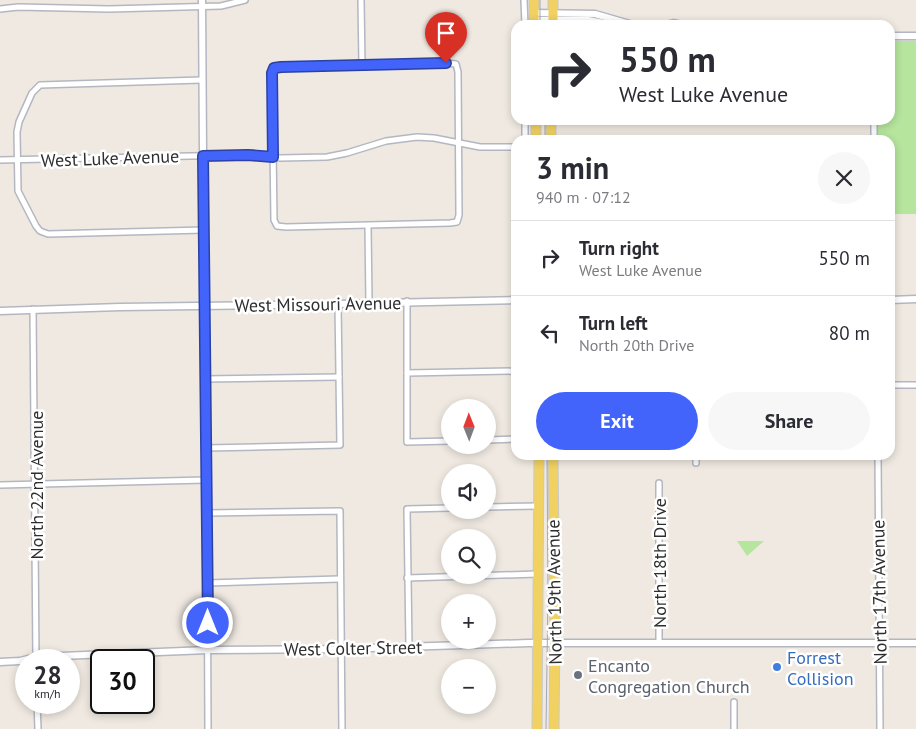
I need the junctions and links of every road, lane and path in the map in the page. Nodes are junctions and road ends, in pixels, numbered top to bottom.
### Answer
1 (245, 0) edge
2 (361, 0) edge
3 (524, 0) edge
4 (534, 0) edge
5 (553, 0) edge
6 (202, 3) edge
7 (0, 9) edge
8 (534, 19) edge
9 (553, 19) edge
10 (525, 20) edge
11 (596, 20) edge
12 (616, 20) edge
13 (895, 36) edge
14 (916, 36) edge
15 (362, 65) junction
16 (201, 80) junction
17 (459, 143) junction
18 (511, 146) edge
19 (203, 156) junction
20 (273, 157) junction
21 (0, 160) edge
22 (17, 160) junction
23 (368, 226) junction
24 (204, 230) junction
25 (916, 299) edge
26 (511, 300) edge
27 (895, 300) edge
28 (407, 301) junction
29 (369, 303) junction
30 (338, 304) junction
31 (204, 306) junction
32 (33, 309) junction
33 (0, 311) edge
34 (511, 371) edge
35 (407, 373) junction
36 (338, 377) junction
37 (205, 379) junction
38 (895, 385) edge
39 (916, 385) edge
40 (511, 439) edge
41 (496, 440) edge
42 (441, 441) edge
43 (206, 448) junction
44 (539, 460) edge
45 (553, 460) edge
46 (878, 460) edge
47 (206, 480) junction
48 (659, 484) dead end
49 (0, 485) edge
50 (36, 485) junction
51 (539, 506) junction
52 (496, 507) edge
53 (441, 508) edge
54 (207, 513) junction
55 (537, 574) junction
56 (408, 578) junction
57 (339, 579) junction
58 (208, 584) junction
59 (537, 643) junction
60 (555, 643) junction
61 (659, 643) junction
62 (880, 643) junction
63 (916, 643) edge
64 (408, 647) junction
65 (36, 649) edge
66 (340, 649) junction
67 (208, 650) junction
68 (80, 656) edge
69 (15, 661) edge
70 (0, 662) edge
71 (734, 702) dead end
72 (37, 714) edge
73 (38, 729) edge
74 (208, 729) edge
75 (342, 729) edge
76 (538, 729) edge
77 (554, 729) edge
78 (734, 729) edge
79 (880, 729) edge

1 - 6 street
2 - 15 street
3 - 10 street
4 - 8 main road
5 - 9 main road
6 - 7 street
6 - 16 street
8 - 9 street
9 - 11 street
9 - 12 street
13 - 14 street
15 - 17 street
15 - 20 street
16 - 19 street
16 - 22 street
17 - 18 street, West Luke Avenue
17 - 20 street, West Luke Avenue
17 - 23 street
19 - 20 street, West Luke Avenue
19 - 22 street, West Luke Avenue
19 - 24 street
20 - 23 street
21 - 22 street, West Luke Avenue
22 - 24 street
23 - 29 street
24 - 31 street
25 - 27 street
26 - 28 street, West Missouri Avenue
28 - 29 street, West Missouri Avenue
28 - 35 street
29 - 30 street, West Missouri Avenue
30 - 31 street, West Missouri Avenue
30 - 36 street
31 - 32 street, West Missouri Avenue
31 - 37 street
32 - 33 street, West Missouri Avenue
32 - 50 street, North 22nd Avenue
34 - 35 street
35 - 42 street
36 - 37 street
36 - 43 street
37 - 43 street
38 - 39 street
40 - 41 street
43 - 47 street
44 - 51 main road, North 19th Avenue
45 - 60 main road, North 19th Avenue
46 - 62 street, North 17th Avenue
47 - 50 street
47 - 54 street
48 - 61 street, North 18th Drive
49 - 50 street
50 - 65 street, North 22nd Avenue
51 - 52 street
51 - 55 main road, North 19th Avenue
53 - 56 street
54 - 57 street
54 - 58 street
55 - 56 street
55 - 59 main road, North 19th Avenue
56 - 64 street
57 - 58 street
57 - 66 street
58 - 67 street
59 - 60 street, West Colter Street
59 - 64 street, West Colter Street
59 - 76 main road, North 19th Avenue
60 - 61 street, West Colter Street
60 - 77 main road, North 19th Avenue
61 - 62 street, West Colter Street
62 - 63 street, West Colter Street
62 - 79 street, North 17th Avenue
64 - 66 street, West Colter Street
66 - 67 street, West Colter Street
66 - 75 street
67 - 68 street, West Colter Street
67 - 74 street
69 - 70 street, West Colter Street
71 - 78 street
72 - 73 street

